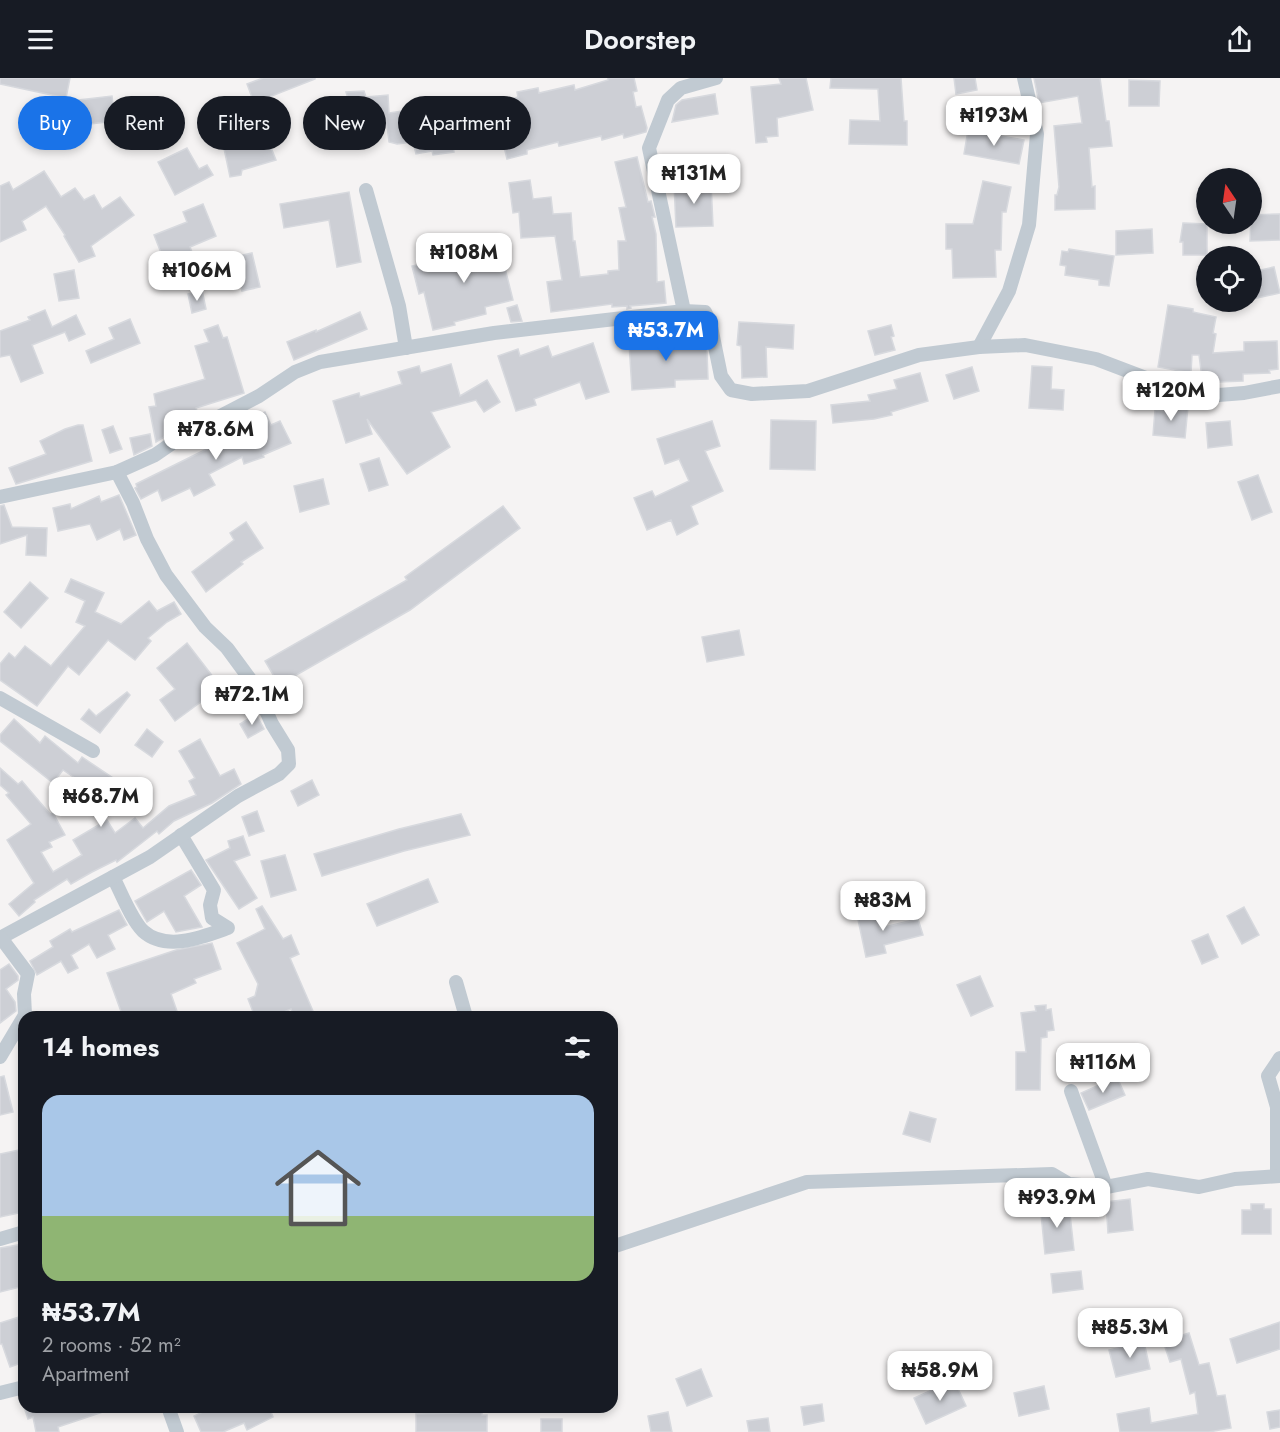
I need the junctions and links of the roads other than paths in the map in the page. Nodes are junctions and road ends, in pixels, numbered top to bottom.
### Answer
1 (716, 78) edge
2 (1024, 78) edge
3 (366, 190) dead end
4 (684, 311) junction
5 (979, 346) junction
6 (406, 348) junction
7 (1280, 386) edge
8 (117, 472) junction
9 (0, 497) edge
10 (0, 698) edge
11 (93, 751) dead end
12 (181, 836) junction
13 (113, 877) junction
14 (1, 938) edge
15 (456, 982) dead end
16 (25, 1011) edge
17 (464, 1011) edge
18 (18, 1026) edge
19 (0, 1056) edge
20 (1280, 1058) edge
21 (1071, 1091) dead end
22 (1278, 1176) edge
23 (1106, 1187) junction
24 (18, 1234) edge
25 (0, 1239) edge
26 (618, 1245) edge
27 (18, 1389) edge
28 (0, 1391) edge
29 (170, 1413) edge
30 (177, 1432) edge

1 - 4 street
2 - 5 street
3 - 6 street
4 - 5 street
4 - 6 street
5 - 7 street
6 - 8 street
8 - 9 street
8 - 12 street
10 - 11 street
12 - 13 street
12 - 13 street
13 - 14 street
14 - 16 street
15 - 17 street
18 - 19 street
20 - 22 street
21 - 23 street
22 - 23 street
23 - 26 street
24 - 25 street
27 - 28 street
29 - 30 street

